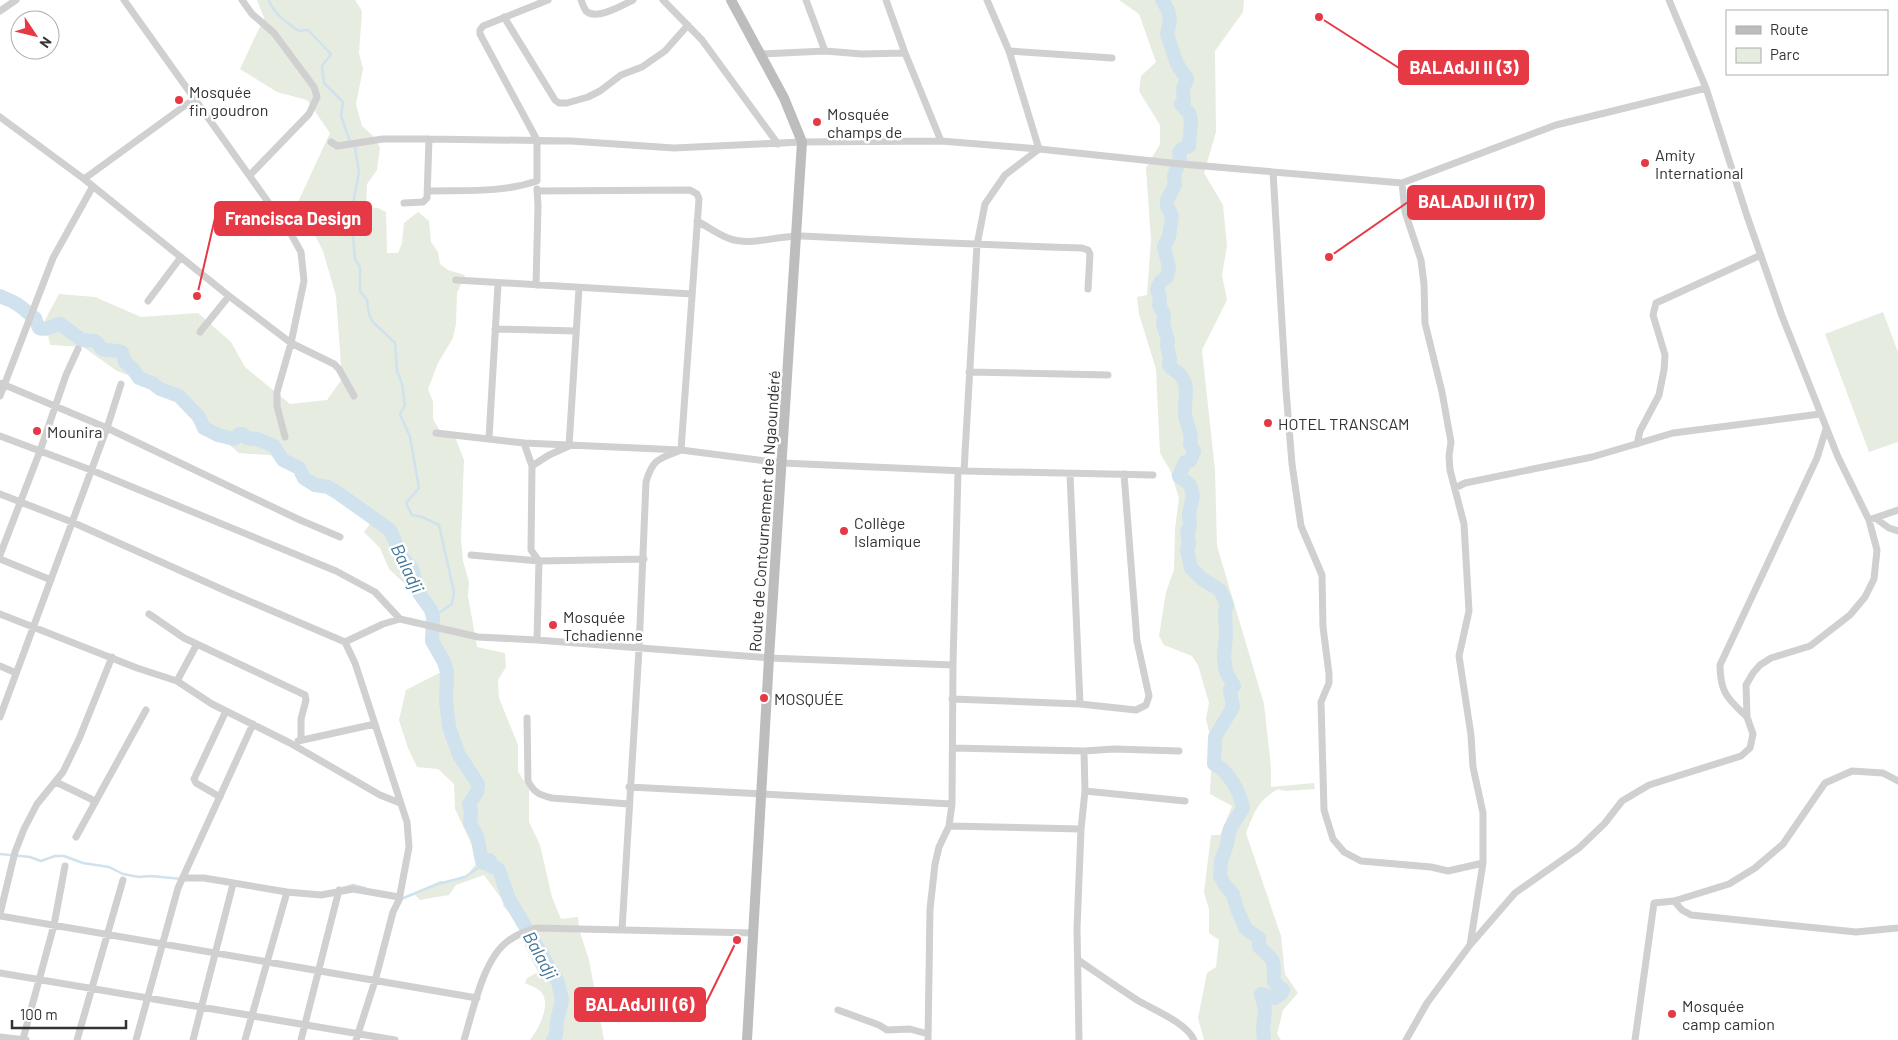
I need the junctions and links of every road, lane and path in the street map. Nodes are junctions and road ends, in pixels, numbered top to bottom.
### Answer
1 (16, 0) edge
2 (124, 0) edge
3 (242, 0) edge
4 (548, 0) edge
5 (580, 0) edge
6 (634, 0) edge
7 (662, 0) edge
8 (731, 0) edge
9 (806, 0) edge
10 (886, 0) edge
11 (988, 0) edge
12 (1669, 0) edge
13 (0, 11) edge
14 (504, 17) junction
15 (688, 26) junction
16 (825, 51) junction
17 (1009, 51) junction
18 (905, 53) junction
19 (760, 54) junction
20 (1112, 58) dead end
21 (1706, 88) junction
22 (194, 99) junction
23 (0, 117) edge
24 (429, 138) junction
25 (537, 140) junction
26 (331, 142) dead end
27 (802, 142) junction
28 (941, 142) junction
29 (778, 144) junction
30 (1039, 149) junction
31 (1273, 172) junction
32 (250, 176) junction
33 (84, 179) junction
34 (537, 181) junction
35 (1402, 184) junction
36 (93, 186) junction
37 (428, 191) junction
38 (537, 191) junction
39 (404, 202) dead end
40 (697, 220) junction
41 (797, 236) junction
42 (977, 245) junction
43 (1761, 255) junction
44 (181, 257) junction
45 (456, 280) dead end
46 (498, 284) junction
47 (536, 285) junction
48 (579, 288) junction
49 (1088, 289) dead end
50 (692, 294) junction
51 (229, 296) junction
52 (148, 301) dead end
53 (495, 329) junction
54 (200, 332) dead end
55 (576, 332) junction
56 (291, 343) junction
57 (78, 349) dead end
58 (969, 372) junction
59 (1108, 375) dead end
60 (2, 384) edge
61 (121, 384) dead end
62 (0, 396) edge
63 (354, 396) dead end
64 (56, 406) junction
65 (1820, 414) junction
66 (107, 428) junction
67 (1826, 429) junction
68 (436, 432) dead end
69 (0, 436) edge
70 (285, 437) dead end
71 (489, 438) junction
72 (524, 443) junction
73 (1637, 444) junction
74 (569, 446) junction
75 (681, 450) junction
76 (40, 451) junction
77 (782, 463) junction
78 (532, 466) junction
79 (92, 470) junction
80 (961, 471) junction
81 (1070, 474) junction
82 (1124, 474) junction
83 (1153, 474) dead end
84 (1455, 488) junction
85 (0, 494) edge
86 (20, 502) junction
87 (1898, 510) edge
88 (1872, 519) junction
89 (72, 522) junction
90 (1898, 531) edge
91 (340, 537) dead end
92 (0, 555) edge
93 (471, 555) dead end
94 (644, 559) junction
95 (0, 560) edge
96 (539, 561) junction
97 (51, 580) junction
98 (0, 614) edge
99 (149, 614) dead end
100 (400, 619) junction
101 (33, 627) junction
102 (537, 640) junction
103 (345, 642) junction
104 (197, 644) junction
105 (639, 649) junction
106 (112, 657) junction
107 (769, 658) junction
108 (953, 665) junction
109 (0, 666) edge
110 (16, 673) junction
111 (177, 681) junction
112 (952, 699) junction
113 (1080, 704) junction
114 (146, 710) dead end
115 (226, 711) junction
116 (0, 717) edge
117 (1747, 717) junction
118 (527, 718) dead end
119 (253, 724) junction
120 (375, 724) junction
121 (301, 740) junction
122 (290, 744) junction
123 (953, 748) junction
124 (1084, 751) junction
125 (1179, 751) dead end
126 (1898, 781) edge
127 (56, 782) junction
128 (630, 787) junction
129 (1085, 791) junction
130 (761, 794) junction
131 (220, 797) junction
132 (1185, 800) dead end
133 (95, 803) junction
134 (400, 803) junction
135 (628, 804) junction
136 (952, 804) junction
137 (949, 826) junction
138 (1081, 829) junction
139 (76, 837) dead end
140 (1483, 863) junction
141 (65, 866) dead end
142 (184, 878) junction
143 (123, 880) dead end
144 (234, 884) junction
145 (339, 890) junction
146 (287, 892) junction
147 (399, 899) junction
148 (1674, 901) junction
149 (0, 915) edge
150 (54, 925) junction
151 (1898, 928) edge
152 (622, 930) junction
153 (753, 933) junction
154 (108, 935) junction
155 (163, 944) junction
156 (1470, 945) junction
157 (215, 953) junction
158 (1078, 960) junction
159 (267, 961) junction
160 (319, 970) junction
161 (0, 973) edge
162 (40, 980) junction
163 (375, 981) junction
164 (92, 988) junction
165 (147, 998) junction
166 (477, 998) junction
167 (201, 1007) junction
168 (838, 1010) dead end
169 (252, 1015) junction
170 (306, 1025) junction
171 (0, 1037) edge
172 (357, 1037) edge
173 (928, 1037) edge
174 (24, 1040) edge
175 (77, 1040) edge
176 (136, 1040) edge
177 (192, 1040) edge
178 (245, 1040) edge
179 (301, 1040) edge
180 (395, 1040) edge
181 (464, 1040) edge
182 (747, 1040) edge
183 (1079, 1040) edge
184 (1194, 1040) edge
185 (1406, 1040) edge
186 (1635, 1040) edge

1 - 13 street
2 - 22 street
3 - 32 street
4 - 14 street
5 - 6 street
7 - 15 street
8 - 19 street, Route de Contournement de Ngaoundéré
9 - 16 street
10 - 18 street
11 - 17 street
12 - 21 street
14 - 15 street
14 - 25 street
15 - 29 street
16 - 18 street
16 - 19 street
17 - 20 street
17 - 30 street
18 - 28 street
19 - 27 street, Route de Contournement de Ngaoundéré
21 - 35 street
21 - 43 street
22 - 32 street
22 - 33 street
23 - 33 street
24 - 25 street
24 - 26 street
24 - 37 street
25 - 29 street
25 - 34 street
27 - 28 street
27 - 29 street
27 - 41 street, Route de Contournement de Ngaoundéré
28 - 30 street
30 - 31 street
30 - 42 street
31 - 35 street
31 - 140 street
32 - 56 street
33 - 36 street
34 - 37 street
34 - 38 street
35 - 84 street
36 - 44 street
36 - 60 street
37 - 39 street
38 - 40 street
38 - 47 street
40 - 41 street
40 - 50 street
41 - 42 street
41 - 77 street, Route de Contournement de Ngaoundéré
42 - 49 street
42 - 58 street
43 - 65 street
43 - 73 street
44 - 51 street
44 - 52 street
45 - 46 street
46 - 47 street
46 - 53 street
47 - 48 street
48 - 50 street
48 - 55 street
50 - 75 street
51 - 54 street
51 - 56 street
53 - 55 street
53 - 71 street
55 - 74 street
56 - 63 street
56 - 70 street
57 - 64 street
58 - 59 street
58 - 80 street
60 - 62 street
60 - 64 street
61 - 66 street
64 - 66 street
64 - 76 street
65 - 67 street
65 - 73 street
66 - 79 street
66 - 91 street
67 - 88 street
67 - 117 street
68 - 71 street
69 - 76 street
71 - 72 street
72 - 74 street
72 - 78 street
73 - 84 street
74 - 75 street
74 - 78 street
75 - 77 street
75 - 94 street
76 - 79 street
76 - 86 street
77 - 80 street
77 - 107 street, Route de Contournement de Ngaoundéré
78 - 96 street
79 - 89 street
79 - 100 street
80 - 81 street
80 - 108 street
81 - 82 street
81 - 113 street
82 - 83 street
82 - 113 street
84 - 140 street
85 - 86 street
86 - 89 street
86 - 92 street
87 - 88 street
88 - 90 street
88 - 117 street
89 - 97 street
89 - 103 street
93 - 96 street
94 - 96 street
94 - 105 street
95 - 97 street
96 - 102 street
97 - 101 street
98 - 101 street
99 - 104 street
100 - 102 street
100 - 103 street
101 - 106 street
101 - 110 street
102 - 105 street
103 - 120 street
104 - 111 street
104 - 121 street
105 - 107 street
105 - 128 street
106 - 111 street
106 - 127 street
107 - 108 street
107 - 130 street, Route de Contournement de Ngaoundéré
108 - 112 street
109 - 110 street
110 - 116 street
111 - 115 street
112 - 113 street
112 - 123 street
114 - 133 street
115 - 119 street
115 - 131 street
117 - 156 street
118 - 135 street
119 - 122 street
119 - 131 street
120 - 121 street
120 - 134 street
121 - 122 street
122 - 134 street
123 - 124 street
123 - 136 street
124 - 125 street
124 - 129 street
126 - 148 street
127 - 133 street
127 - 149 street
128 - 130 street
128 - 135 street
129 - 132 street
129 - 138 street
130 - 136 street
130 - 153 street, Route de Contournement de Ngaoundéré
131 - 142 street
133 - 139 street
134 - 147 street
135 - 152 street
136 - 137 street
137 - 138 street
137 - 173 street
138 - 158 street
140 - 156 street
141 - 150 street
142 - 144 street
142 - 155 street
143 - 154 street
144 - 146 street
144 - 157 street
145 - 146 street
145 - 147 street
145 - 160 street
146 - 159 street
147 - 163 street
148 - 151 street
148 - 186 street
149 - 150 street
150 - 154 street
150 - 162 street
152 - 153 street
152 - 166 street
153 - 182 street, Route de Contournement de Ngaoundéré
154 - 155 street
154 - 164 street
155 - 157 street
155 - 165 street
156 - 185 street
157 - 159 street
157 - 167 street
158 - 183 street
158 - 184 street
159 - 160 street
159 - 169 street
160 - 163 street
160 - 170 street
161 - 162 street
162 - 164 street
162 - 174 street
163 - 166 street
163 - 172 street
164 - 165 street
164 - 175 street
165 - 167 street
165 - 176 street
166 - 181 street
167 - 169 street
167 - 177 street
168 - 173 street
169 - 170 street
169 - 178 street
170 - 172 street
170 - 179 street
171 - 174 street
172 - 180 street

